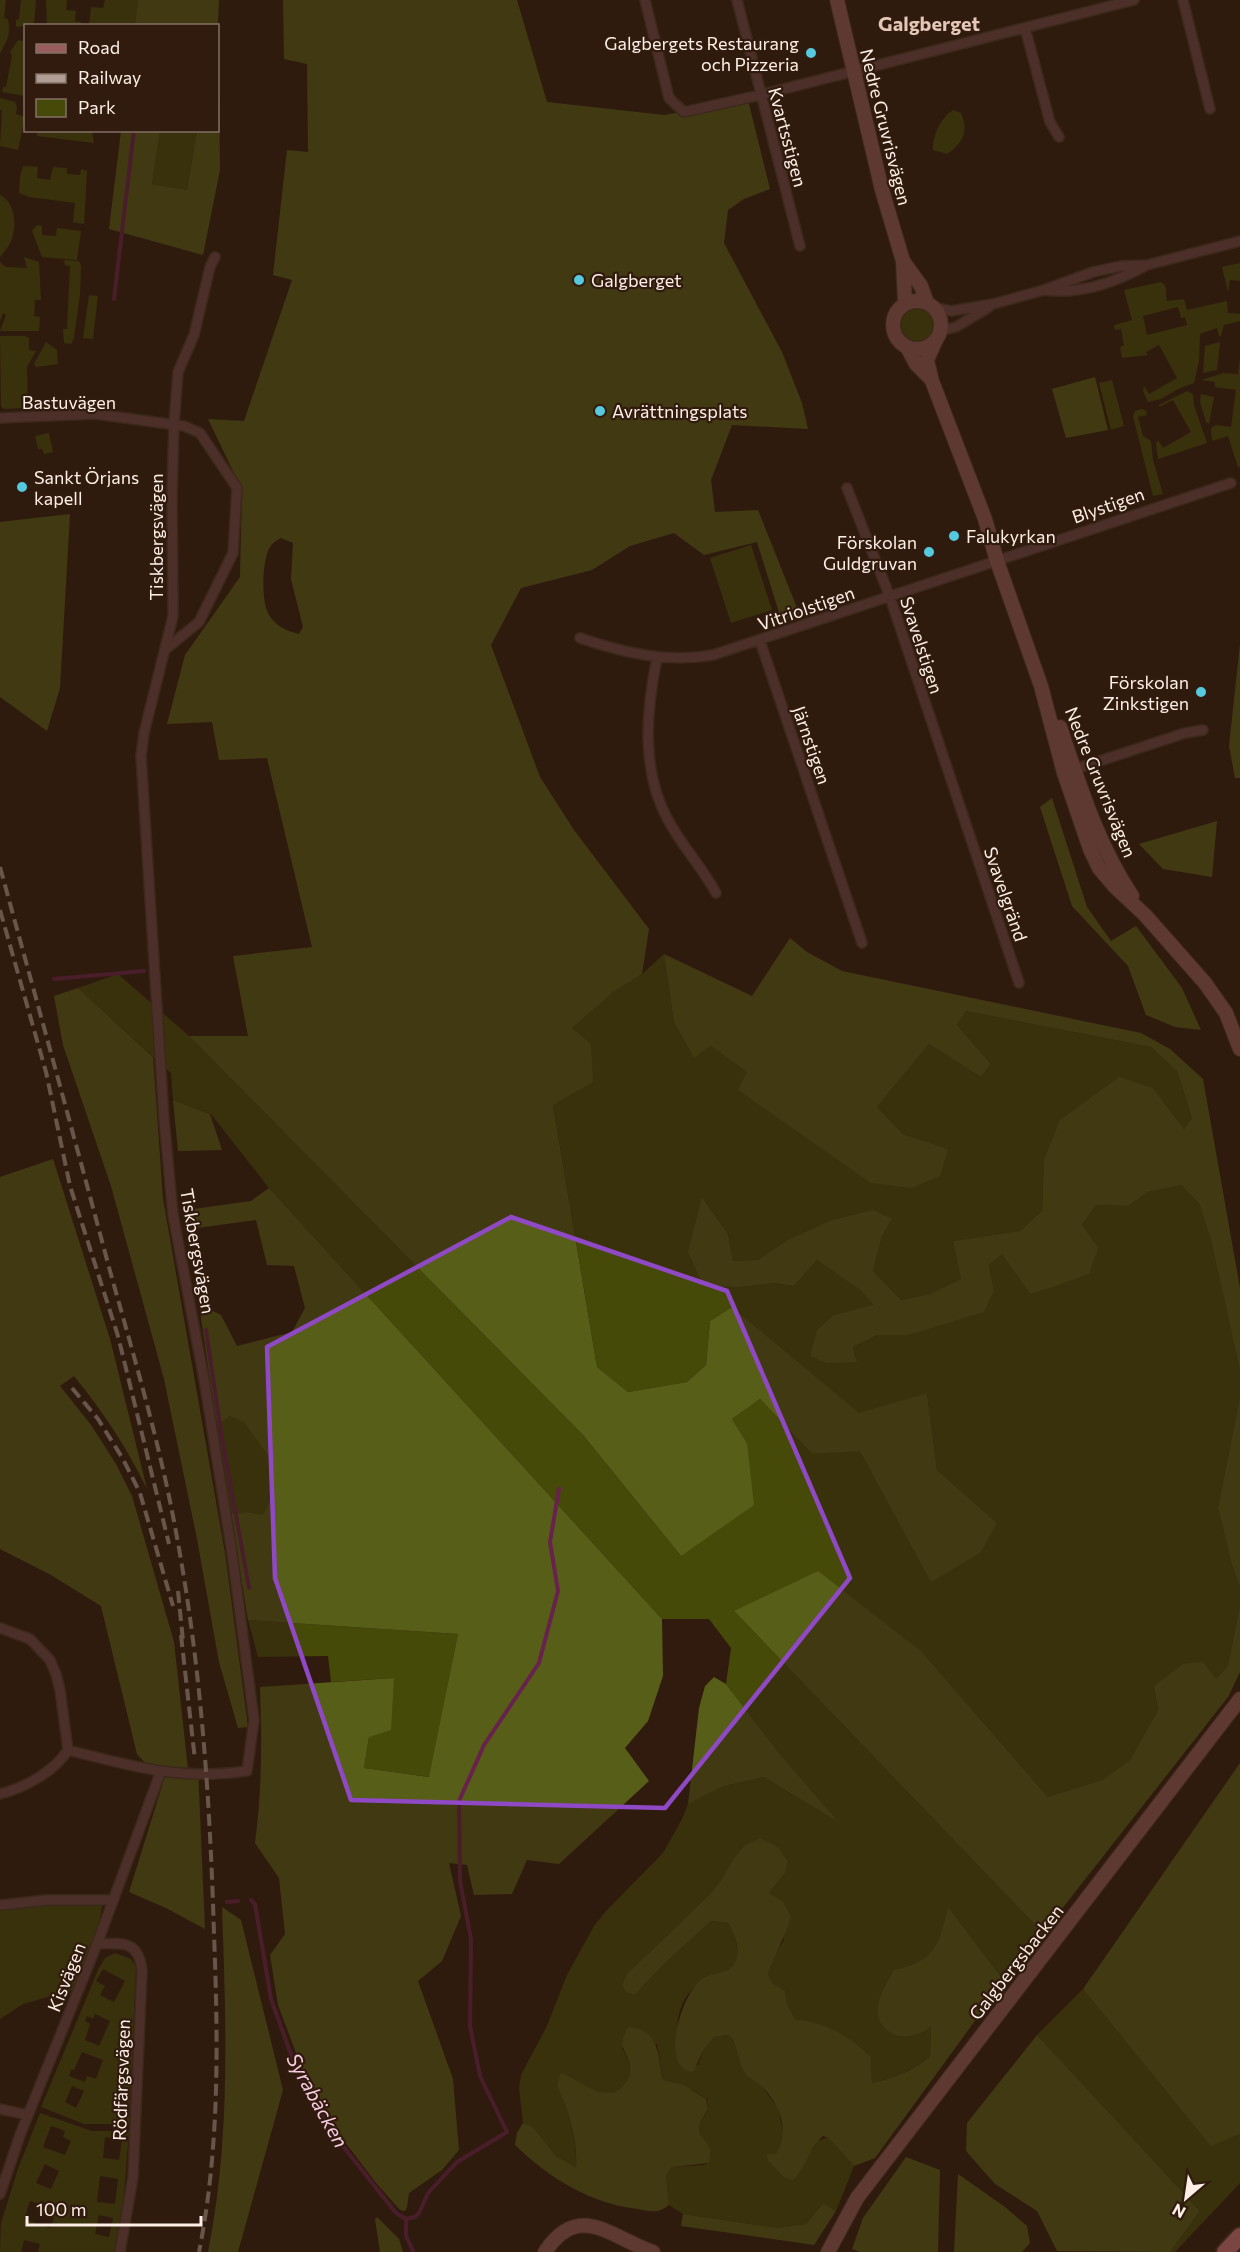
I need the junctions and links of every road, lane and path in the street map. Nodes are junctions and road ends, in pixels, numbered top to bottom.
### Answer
1 (645, 0) edge
2 (737, 0) edge
3 (837, 0) edge
4 (1134, 0) edge
5 (1183, 0) edge
6 (1025, 28) junction
7 (855, 71) junction
8 (760, 95) junction
9 (1210, 109) dead end
10 (1059, 137) dead end
11 (1240, 243) edge
12 (800, 246) dead end
13 (215, 257) dead end
14 (903, 261) junction
15 (1147, 265) junction
16 (1044, 290) junction
17 (905, 303) junction
18 (993, 304) junction
19 (930, 305) junction
20 (938, 336) junction
21 (907, 347) junction
22 (932, 381) junction
23 (0, 418) edge
24 (174, 424) junction
25 (1231, 483) dead end
26 (847, 488) dead end
27 (997, 561) junction
28 (890, 597) junction
29 (580, 638) dead end
30 (760, 641) junction
31 (166, 650) junction
32 (657, 658) junction
33 (1203, 730) dead end
34 (1069, 771) junction
35 (961, 815) joint
36 (716, 893) dead end
37 (862, 943) dead end
38 (1019, 983) dead end
39 (1240, 1048) edge
40 (0, 1628) edge
41 (1240, 1699) edge
42 (68, 1750) junction
43 (161, 1771) junction
44 (0, 1794) edge
45 (112, 1899) junction
46 (0, 1905) edge
47 (97, 1944) junction
48 (0, 2109) edge
49 (28, 2115) junction
50 (0, 2194) edge
51 (1240, 2236) edge
52 (120, 2252) edge
53 (544, 2252) edge
54 (653, 2252) edge
55 (828, 2252) edge
56 (1225, 2252) edge

1 - 8 street
2 - 8 street, Kvartsstigen
3 - 7 street, Nedre Gruvrisvägen
4 - 6 street
5 - 9 street
6 - 7 street
6 - 10 street
7 - 8 street
7 - 14 street, Nedre Gruvrisvägen
8 - 12 street, Kvartsstigen
11 - 15 street
13 - 24 street, Tiskbergsvägen
14 - 17 street, Nedre Gruvrisvägen
14 - 19 street, Nedre Gruvrisvägen
15 - 16 street
15 - 16 street
16 - 18 street
17 - 19 street
17 - 21 street
18 - 19 street
18 - 20 street
19 - 20 street
20 - 21 street
20 - 22 street, Nedre Gruvrisvägen
21 - 22 street, Nedre Gruvrisvägen
22 - 27 street, Nedre Gruvrisvägen
23 - 24 street, Bastuvägen
24 - 31 street, Tiskbergsvägen
24 - 31 street
25 - 27 street, Blystigen
26 - 28 street, Svavelstigen
27 - 28 street, Vitriolstigen
27 - 34 street, Nedre Gruvrisvägen
28 - 30 street, Vitriolstigen
28 - 35 street, Svavelstigen
29 - 32 street, Vitriolstigen
30 - 32 street, Vitriolstigen
30 - 37 street, Järnstigen
31 - 43 street, Tiskbergsvägen
32 - 36 street
33 - 34 street
34 - 39 street, Nedre Gruvrisvägen
35 - 38 street, Svavelgränd
40 - 42 street
41 - 55 street, Galgbergsbacken
42 - 43 street
42 - 44 street
43 - 45 street, Kisvägen
45 - 46 street
45 - 47 street, Kisvägen
47 - 49 street, Kisvägen
47 - 52 street, Rödfärgsvägen
48 - 49 street
49 - 50 street, Kisvägen
51 - 56 highway
53 - 54 street

